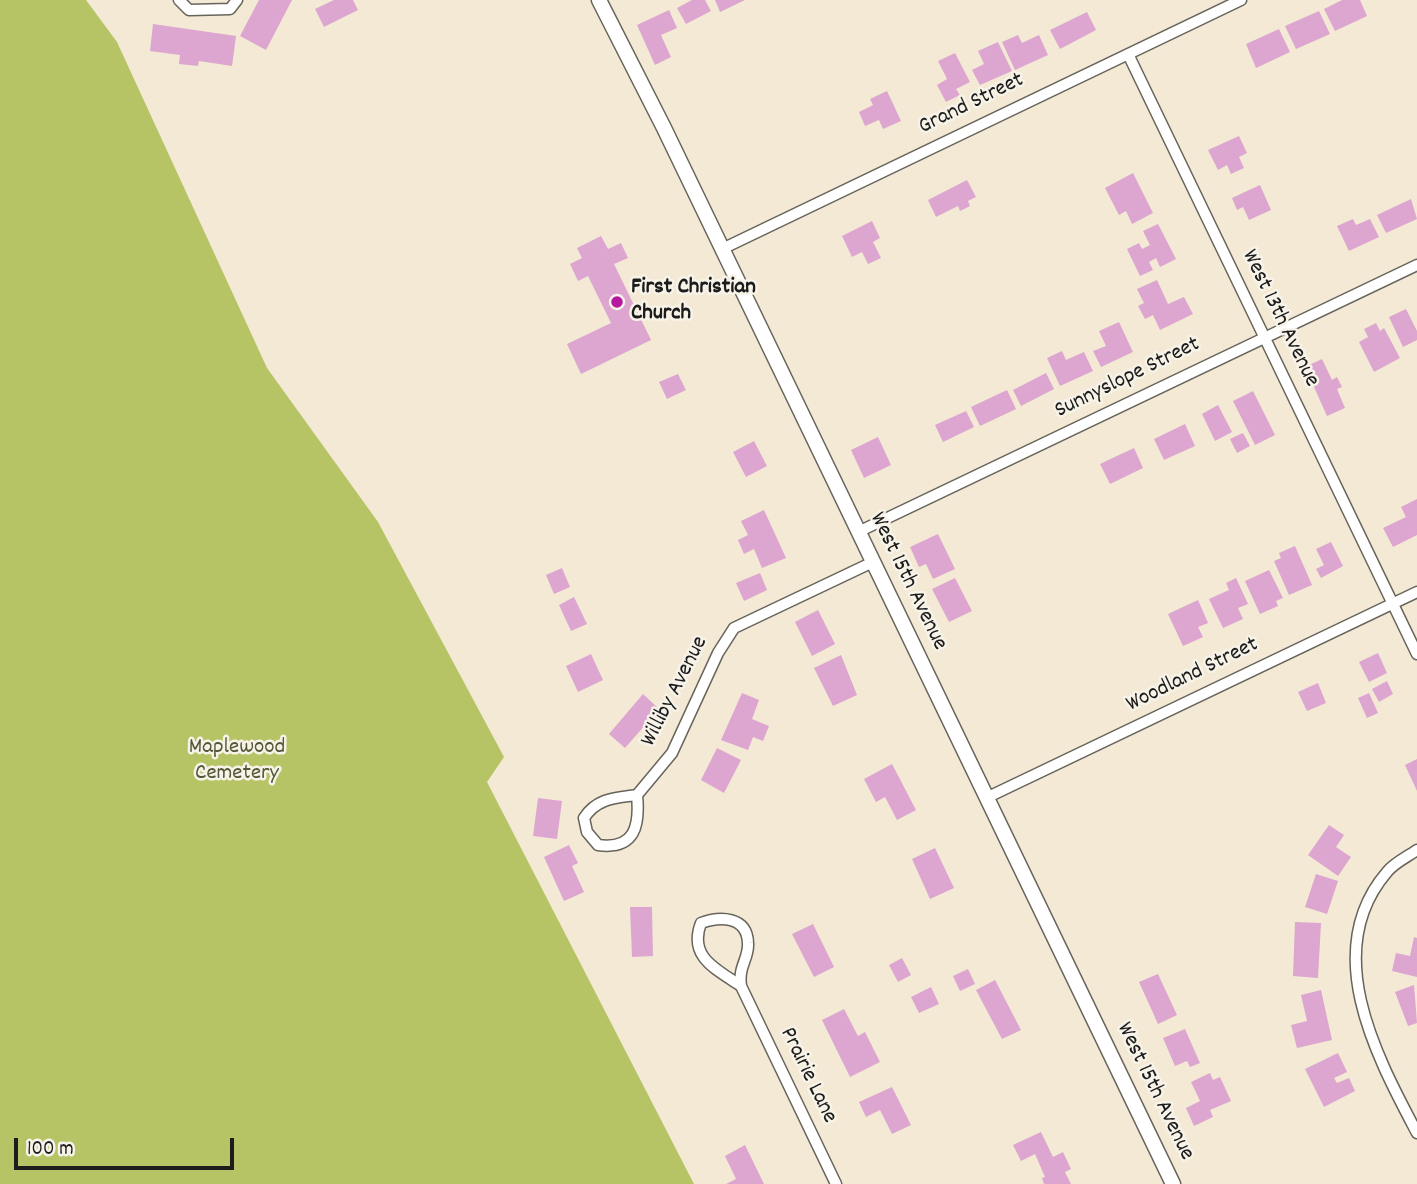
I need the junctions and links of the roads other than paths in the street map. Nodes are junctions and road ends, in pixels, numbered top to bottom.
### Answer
1 (179, 0) edge
2 (237, 0) edge
3 (1241, 0) edge
4 (603, 1) edge
5 (1128, 54) junction
6 (722, 249) junction
7 (1417, 265) edge
8 (1265, 337) junction
9 (858, 532) junction
10 (873, 562) junction
11 (1417, 592) edge
12 (1392, 603) junction
13 (1417, 654) edge
14 (637, 795) junction
15 (986, 798) junction
16 (1417, 850) edge
17 (741, 986) junction
18 (1417, 1133) edge
19 (836, 1184) edge
20 (1173, 1184) edge

1 - 2 street
3 - 5 street, Grand Street
4 - 6 street, West 15th Avenue
5 - 6 street, Grand Street
5 - 8 street, West 13th Avenue
6 - 9 street, West 15th Avenue
7 - 8 street, Sunnyslope Street
8 - 9 street, Sunnyslope Street
8 - 12 street, West 13th Avenue
9 - 10 street, West 15th Avenue
10 - 14 street, Williby Avenue
10 - 15 street, West 15th Avenue
11 - 12 street, Woodland Street
12 - 13 street, West 13th Avenue
12 - 15 street, Woodland Street
14 - 14 street
15 - 20 street, West 15th Avenue
16 - 18 street
17 - 17 street
17 - 19 street, Prairie Lane

